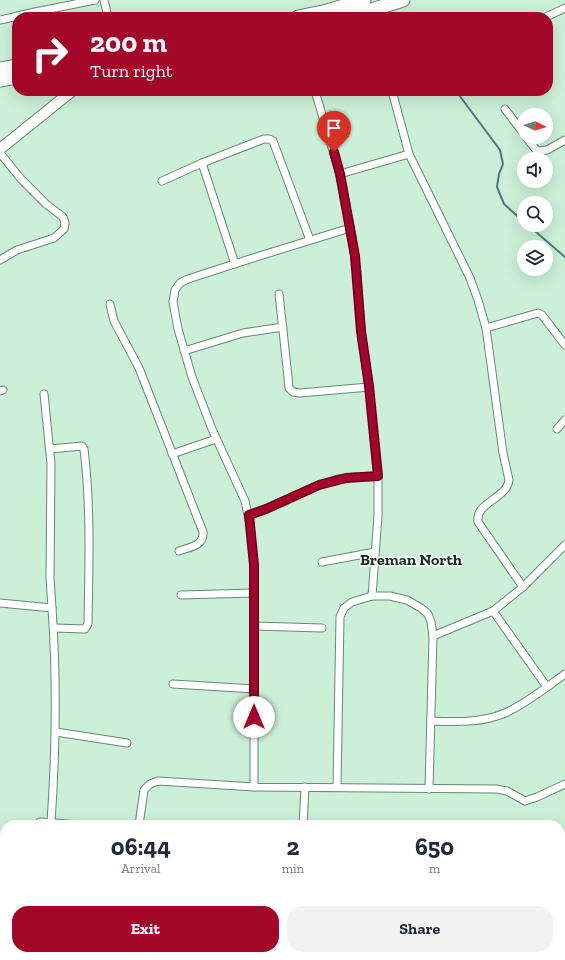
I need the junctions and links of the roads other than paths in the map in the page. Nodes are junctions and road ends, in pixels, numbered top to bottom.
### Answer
1 (96, 0) edge
2 (104, 0) edge
3 (403, 0) edge
4 (565, 8) edge
5 (356, 9) edge
6 (35, 12) edge
7 (107, 12) edge
8 (322, 12) edge
9 (553, 14) edge
10 (12, 17) edge
11 (0, 20) edge
12 (12, 67) edge
13 (0, 69) edge
14 (12, 79) edge
15 (0, 80) edge
16 (66, 96) edge
17 (317, 96) edge
18 (393, 96) edge
19 (505, 109) dead end
20 (517, 125) edge
21 (565, 140) edge
22 (532, 144) edge
23 (0, 149) edge
24 (0, 153) edge
25 (410, 154) junction
26 (202, 163) junction
27 (340, 174) junction
28 (162, 181) dead end
29 (350, 228) junction
30 (310, 240) junction
31 (0, 260) edge
32 (236, 264) junction
33 (279, 294) dead end
34 (110, 304) dead end
35 (284, 327) junction
36 (486, 328) junction
37 (565, 345) edge
38 (184, 351) junction
39 (369, 386) junction
40 (44, 394) dead end
41 (565, 420) edge
42 (557, 429) dead end
43 (216, 439) junction
44 (50, 449) junction
45 (172, 454) junction
46 (378, 476) junction
47 (249, 515) junction
48 (565, 545) edge
49 (179, 551) dead end
50 (375, 552) junction
51 (322, 562) dead end
52 (523, 587) junction
53 (254, 593) junction
54 (181, 595) dead end
55 (372, 596) junction
56 (0, 603) edge
57 (52, 608) junction
58 (493, 610) junction
59 (254, 626) junction
60 (54, 628) junction
61 (322, 628) dead end
62 (433, 636) junction
63 (565, 674) edge
64 (173, 684) dead end
65 (547, 687) junction
66 (254, 689) junction
67 (431, 721) junction
68 (56, 732) junction
69 (127, 743) dead end
70 (565, 784) edge
71 (254, 787) junction
72 (305, 787) junction
73 (337, 788) junction
74 (429, 789) junction
75 (51, 820) edge
76 (140, 820) edge
77 (303, 820) edge

1 - 6 street
2 - 7 street
3 - 5 highway
4 - 9 street
5 - 8 highway
10 - 11 street
12 - 13 highway
14 - 15 highway
16 - 23 street
17 - 27 street
18 - 25 street
19 - 20 street
21 - 22 street
24 - 31 street
25 - 27 street
25 - 36 street
26 - 28 street
26 - 30 street
26 - 32 street
27 - 29 street
29 - 30 street
29 - 39 street
30 - 32 street
32 - 38 street
33 - 35 street
34 - 45 street
35 - 38 street
35 - 39 street
36 - 37 street
36 - 52 street
38 - 43 street
39 - 46 street
40 - 44 street
41 - 42 street
43 - 45 street
43 - 47 street
44 - 57 street
44 - 60 street
45 - 49 street
46 - 47 street
46 - 50 street
47 - 53 street
48 - 52 street
50 - 51 street
50 - 55 street
52 - 58 street
53 - 54 street
53 - 59 street
55 - 62 street
55 - 73 street
56 - 57 street
57 - 60 street
58 - 62 street
58 - 65 street
59 - 61 street
59 - 66 street
60 - 68 street
62 - 67 street
63 - 65 street
64 - 66 street
65 - 67 street
66 - 71 street
67 - 74 street
68 - 69 street
68 - 75 street
70 - 74 street
71 - 72 street
71 - 76 street
72 - 73 street
72 - 77 street
73 - 74 street

